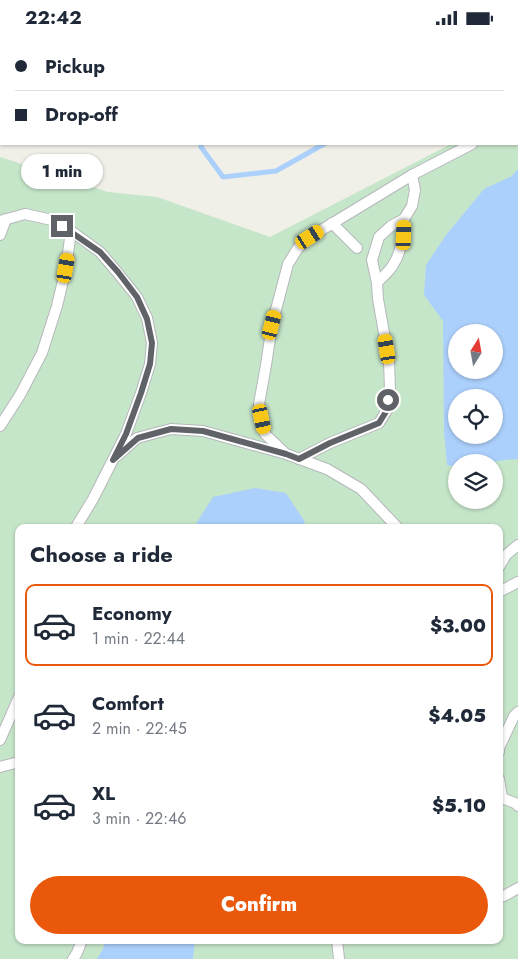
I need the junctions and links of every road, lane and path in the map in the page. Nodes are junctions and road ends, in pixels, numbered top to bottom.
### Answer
1 (470, 145) edge
2 (412, 175) junction
3 (404, 219) junction
4 (3, 220) edge
5 (332, 223) junction
6 (71, 231) junction
7 (0, 235) edge
8 (357, 248) dead end
9 (377, 283) junction
10 (0, 426) edge
11 (286, 454) junction
12 (299, 459) junction
13 (113, 460) junction
14 (78, 524) edge
15 (394, 524) edge
16 (518, 545) edge
17 (503, 560) edge
18 (518, 581) edge
19 (503, 590) edge
20 (15, 706) edge
21 (518, 712) edge
22 (0, 739) edge
23 (503, 739) edge
24 (15, 763) edge
25 (0, 767) edge
26 (503, 798) edge
27 (518, 806) edge
28 (518, 888) edge
29 (503, 896) edge
30 (80, 944) edge
31 (337, 944) edge
32 (73, 959) edge
33 (339, 959) edge

1 - 2 lane
2 - 3 lane
2 - 5 lane
3 - 9 lane
3 - 9 lane
4 - 6 lane
4 - 7 lane
5 - 8 lane
5 - 11 lane
6 - 10 lane
6 - 13 lane
9 - 12 lane
11 - 12 lane
11 - 13 lane
12 - 15 lane
13 - 14 lane
16 - 17 lane
18 - 19 lane
20 - 22 lane
21 - 23 lane
24 - 25 lane
26 - 27 lane
28 - 29 lane
30 - 32 lane
31 - 33 lane

